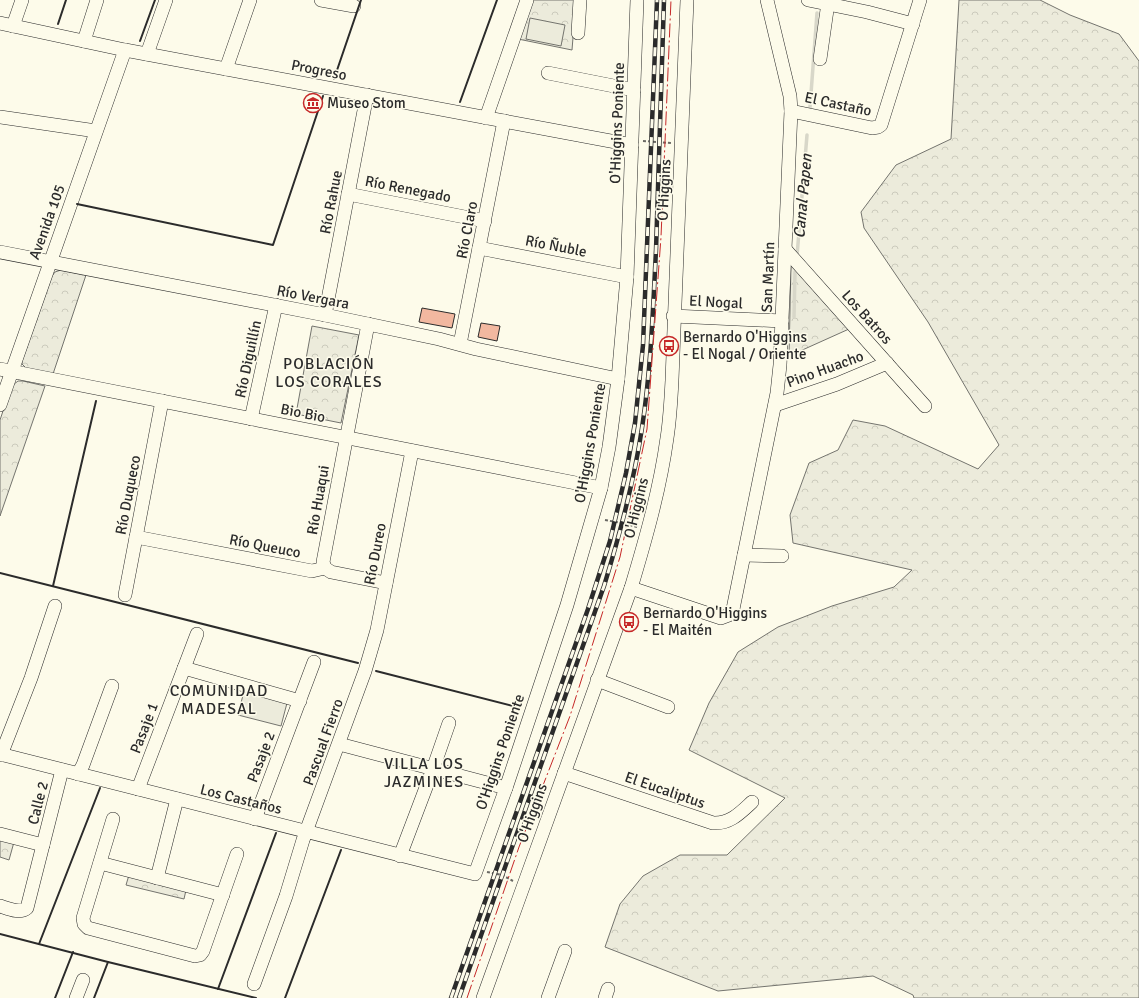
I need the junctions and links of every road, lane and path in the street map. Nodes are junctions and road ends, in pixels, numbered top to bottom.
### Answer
1 (22, 0) edge
2 (97, 0) edge
3 (166, 0) edge
4 (250, 0) edge
5 (321, 0) edge
6 (527, 0) edge
7 (580, 0) edge
8 (687, 0) edge
9 (768, 0) edge
10 (808, 0) edge
11 (920, 0) edge
12 (634, 1) edge
13 (828, 3) junction
14 (354, 6) dead end
15 (0, 23) edge
16 (913, 24) junction
17 (14, 26) junction
18 (578, 33) dead end
19 (84, 41) junction
20 (125, 50) junction
21 (147, 54) junction
22 (820, 59) dead end
23 (226, 69) junction
24 (548, 73) dead end
25 (634, 90) junction
26 (367, 95) junction
27 (791, 111) junction
28 (0, 117) edge
29 (486, 118) junction
30 (504, 121) junction
31 (96, 131) junction
32 (682, 144) junction
33 (632, 145) junction
34 (348, 194) junction
35 (485, 221) junction
36 (480, 248) junction
37 (785, 249) junction
38 (0, 252) edge
39 (50, 262) junction
40 (627, 277) junction
41 (276, 305) junction
42 (325, 315) junction
43 (673, 316) junction
44 (782, 321) junction
45 (368, 324) junction
46 (460, 344) junction
47 (887, 363) junction
48 (6, 370) edge
49 (618, 379) junction
50 (162, 401) junction
51 (0, 405) edge
52 (775, 405) junction
53 (925, 406) dead end
54 (252, 419) junction
55 (346, 438) junction
56 (412, 451) junction
57 (601, 488) junction
58 (592, 521) junction
59 (648, 531) junction
60 (136, 537) junction
61 (744, 555) junction
62 (782, 556) dead end
63 (325, 568) junction
64 (386, 583) junction
65 (631, 588) junction
66 (125, 595) dead end
67 (55, 606) dead end
68 (197, 634) dead end
69 (314, 662) dead end
70 (368, 663) joint
71 (184, 668) junction
72 (597, 680) junction
73 (112, 686) dead end
74 (300, 701) junction
75 (668, 706) dead end
76 (449, 723) dead end
77 (339, 744) junction
78 (0, 754) edge
79 (433, 769) junction
80 (62, 770) junction
81 (564, 773) junction
82 (78, 774) junction
83 (506, 788) junction
84 (138, 789) junction
85 (177, 799) junction
86 (752, 802) dead end
87 (114, 819) dead end
88 (255, 819) junction
89 (307, 832) junction
90 (0, 834) edge
91 (43, 845) junction
92 (237, 854) dead end
93 (400, 856) junction
94 (100, 863) junction
95 (475, 874) junction
96 (157, 878) junction
97 (523, 886) junction
98 (223, 895) junction
99 (0, 906) edge
100 (565, 950) dead end
101 (83, 980) dead end
102 (254, 984) dead end
103 (76, 998) edge
104 (482, 998) edge
105 (548, 998) edge

1 - 17 street
2 - 19 street
3 - 21 street
4 - 23 street
5 - 14 street
6 - 29 street
7 - 18 street
8 - 32 street, O'Higgins
9 - 27 street, San Martín
10 - 13 street
11 - 16 street
12 - 25 street, O'Higgins Poniente
13 - 16 street
13 - 22 street
15 - 17 street, Progreso
16 - 27 street, El Castaño
17 - 19 street, Progreso
19 - 20 street, Progreso
20 - 21 street, Progreso
20 - 31 street, Avenida 105
21 - 23 street, Progreso
23 - 26 street, Progreso
24 - 25 street
25 - 33 street, O'Higgins Poniente
26 - 29 street, Progreso
26 - 34 street, Río Rahue
27 - 37 street, San Martín
28 - 31 street
29 - 30 street, Progreso
30 - 33 street, Progreso
30 - 35 street, Río Claro
31 - 39 street, Avenida 105
32 - 33 path
32 - 43 street, O'Higgins
33 - 40 street, O'Higgins Poniente
34 - 35 street, Río Renegado
34 - 42 street, Río Rahue
35 - 36 street, Río Claro
36 - 40 street, Río Ñuble
36 - 46 street, Río Claro
37 - 44 street, San Martín
37 - 47 street, Los Batros
38 - 39 street, Río Vergara
39 - 41 street, Río Vergara
39 - 48 street, Avenida 105
40 - 49 street, O'Higgins Poniente
41 - 42 street, Río Vergara
41 - 54 street, Río Diguillín
42 - 45 street, Río Vergara
43 - 44 street, El Nogal
43 - 59 street, O'Higgins
44 - 52 street, San Martín
45 - 46 street, Río Vergara
45 - 55 street, Río Huaqui
46 - 49 street, Río Vergara
47 - 52 street, Pino Huacho
47 - 53 street, Los Batros
48 - 50 street, Bio Bio
48 - 51 street, Avenida 105
49 - 57 street, O'Higgins Poniente
50 - 54 street, Bio Bio
50 - 60 street, Río Duqueco
52 - 61 street, San Martín
54 - 55 street, Bio Bio
55 - 56 street, Bio Bio
55 - 63 street, Río Huaqui
56 - 57 street, Bio Bio
56 - 64 street, Río Dureo
57 - 58 street, O'Higgins Poniente
58 - 59 path
58 - 83 street, O'Higgins Poniente
59 - 65 street, O'Higgins
60 - 63 street, Río Queuco
60 - 66 street, Río Duqueco
61 - 62 street
61 - 65 street, San Martín
63 - 64 street, Río Queuco
64 - 70 street, Río Dureo
65 - 72 street, O'Higgins
67 - 78 street
68 - 71 street, Pasaje 1
69 - 74 street, Pasaje 2
70 - 77 street, Pascual Fierro
71 - 74 street
71 - 84 street, Pasaje 1
72 - 75 street
72 - 81 street, O'Higgins
73 - 82 street
74 - 88 street, Pasaje 2
76 - 79 street
77 - 79 street
77 - 89 street, Pascual Fierro
78 - 80 street, Los Castaños
79 - 83 street
79 - 93 street
80 - 82 street, Los Castaños
80 - 91 street, Calle 2
81 - 86 street, El Eucaliptus
81 - 97 street, O'Higgins
82 - 84 street, Los Castaños
83 - 95 street, O'Higgins Poniente
84 - 85 street, Los Castaños
85 - 88 street, Los Castaños
85 - 96 street
87 - 94 street
88 - 89 street, Los Castaños
89 - 93 street, Los Castaños
89 - 102 street, Pascual Fierro
90 - 91 street
91 - 99 street, Calle 2
92 - 98 street
93 - 95 street, Los Castaños
94 - 96 street
94 - 98 street
95 - 97 path
96 - 98 street
97 - 104 street, O'Higgins
100 - 105 street
101 - 103 street

